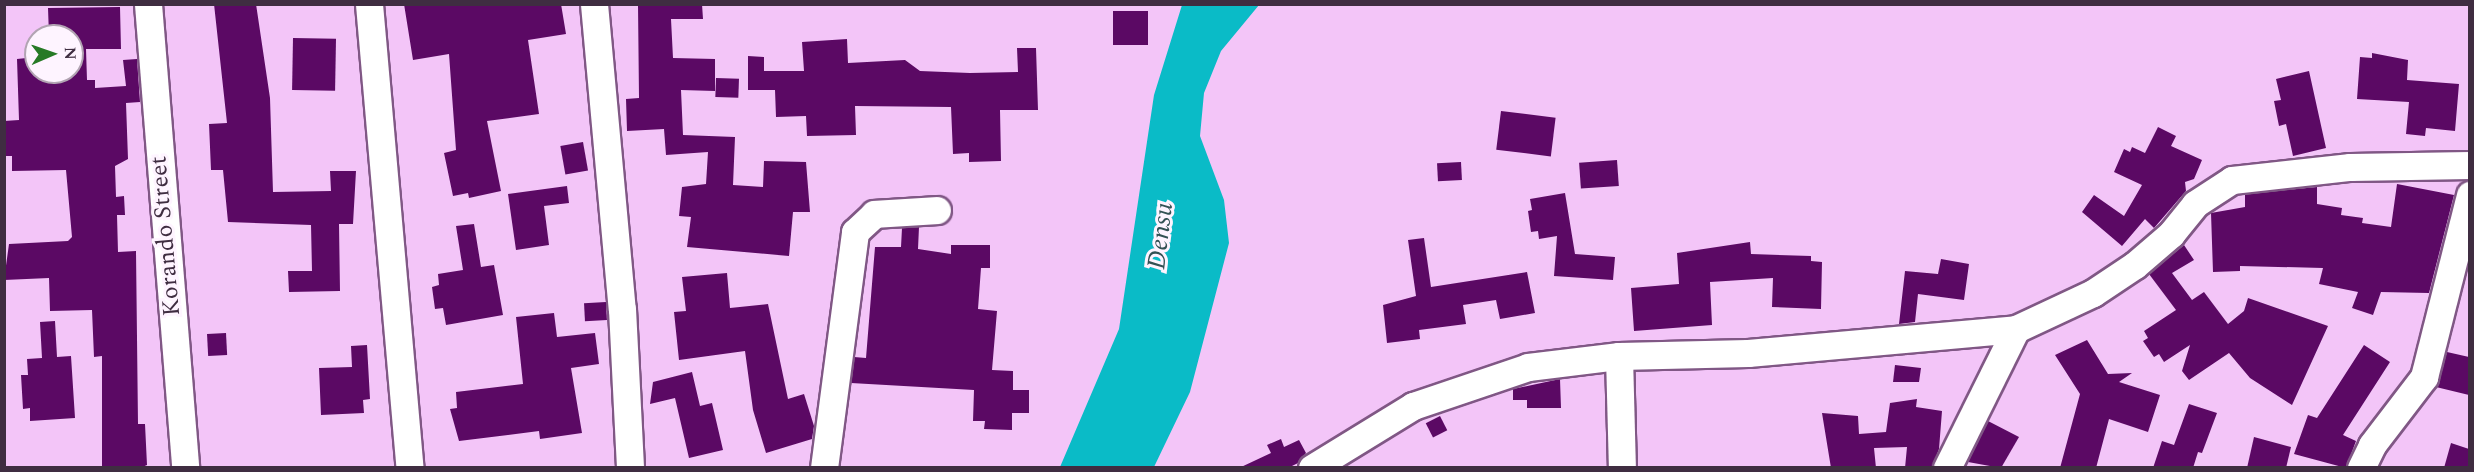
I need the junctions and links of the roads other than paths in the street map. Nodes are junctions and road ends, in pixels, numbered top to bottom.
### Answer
1 (148, 4) edge
2 (369, 4) edge
3 (594, 4) edge
4 (2469, 165) edge
5 (2469, 195) edge
6 (937, 210) dead end
7 (2016, 329) junction
8 (1618, 356) junction
9 (185, 468) edge
10 (410, 468) edge
11 (630, 468) edge
12 (824, 468) edge
13 (1312, 468) edge
14 (1622, 468) edge
15 (1947, 468) edge
16 (2361, 468) edge

1 - 9 street, Korando Street
2 - 10 street
3 - 11 street
4 - 7 street
5 - 16 street
6 - 12 street
7 - 8 street
7 - 15 street
8 - 13 street
8 - 14 street

